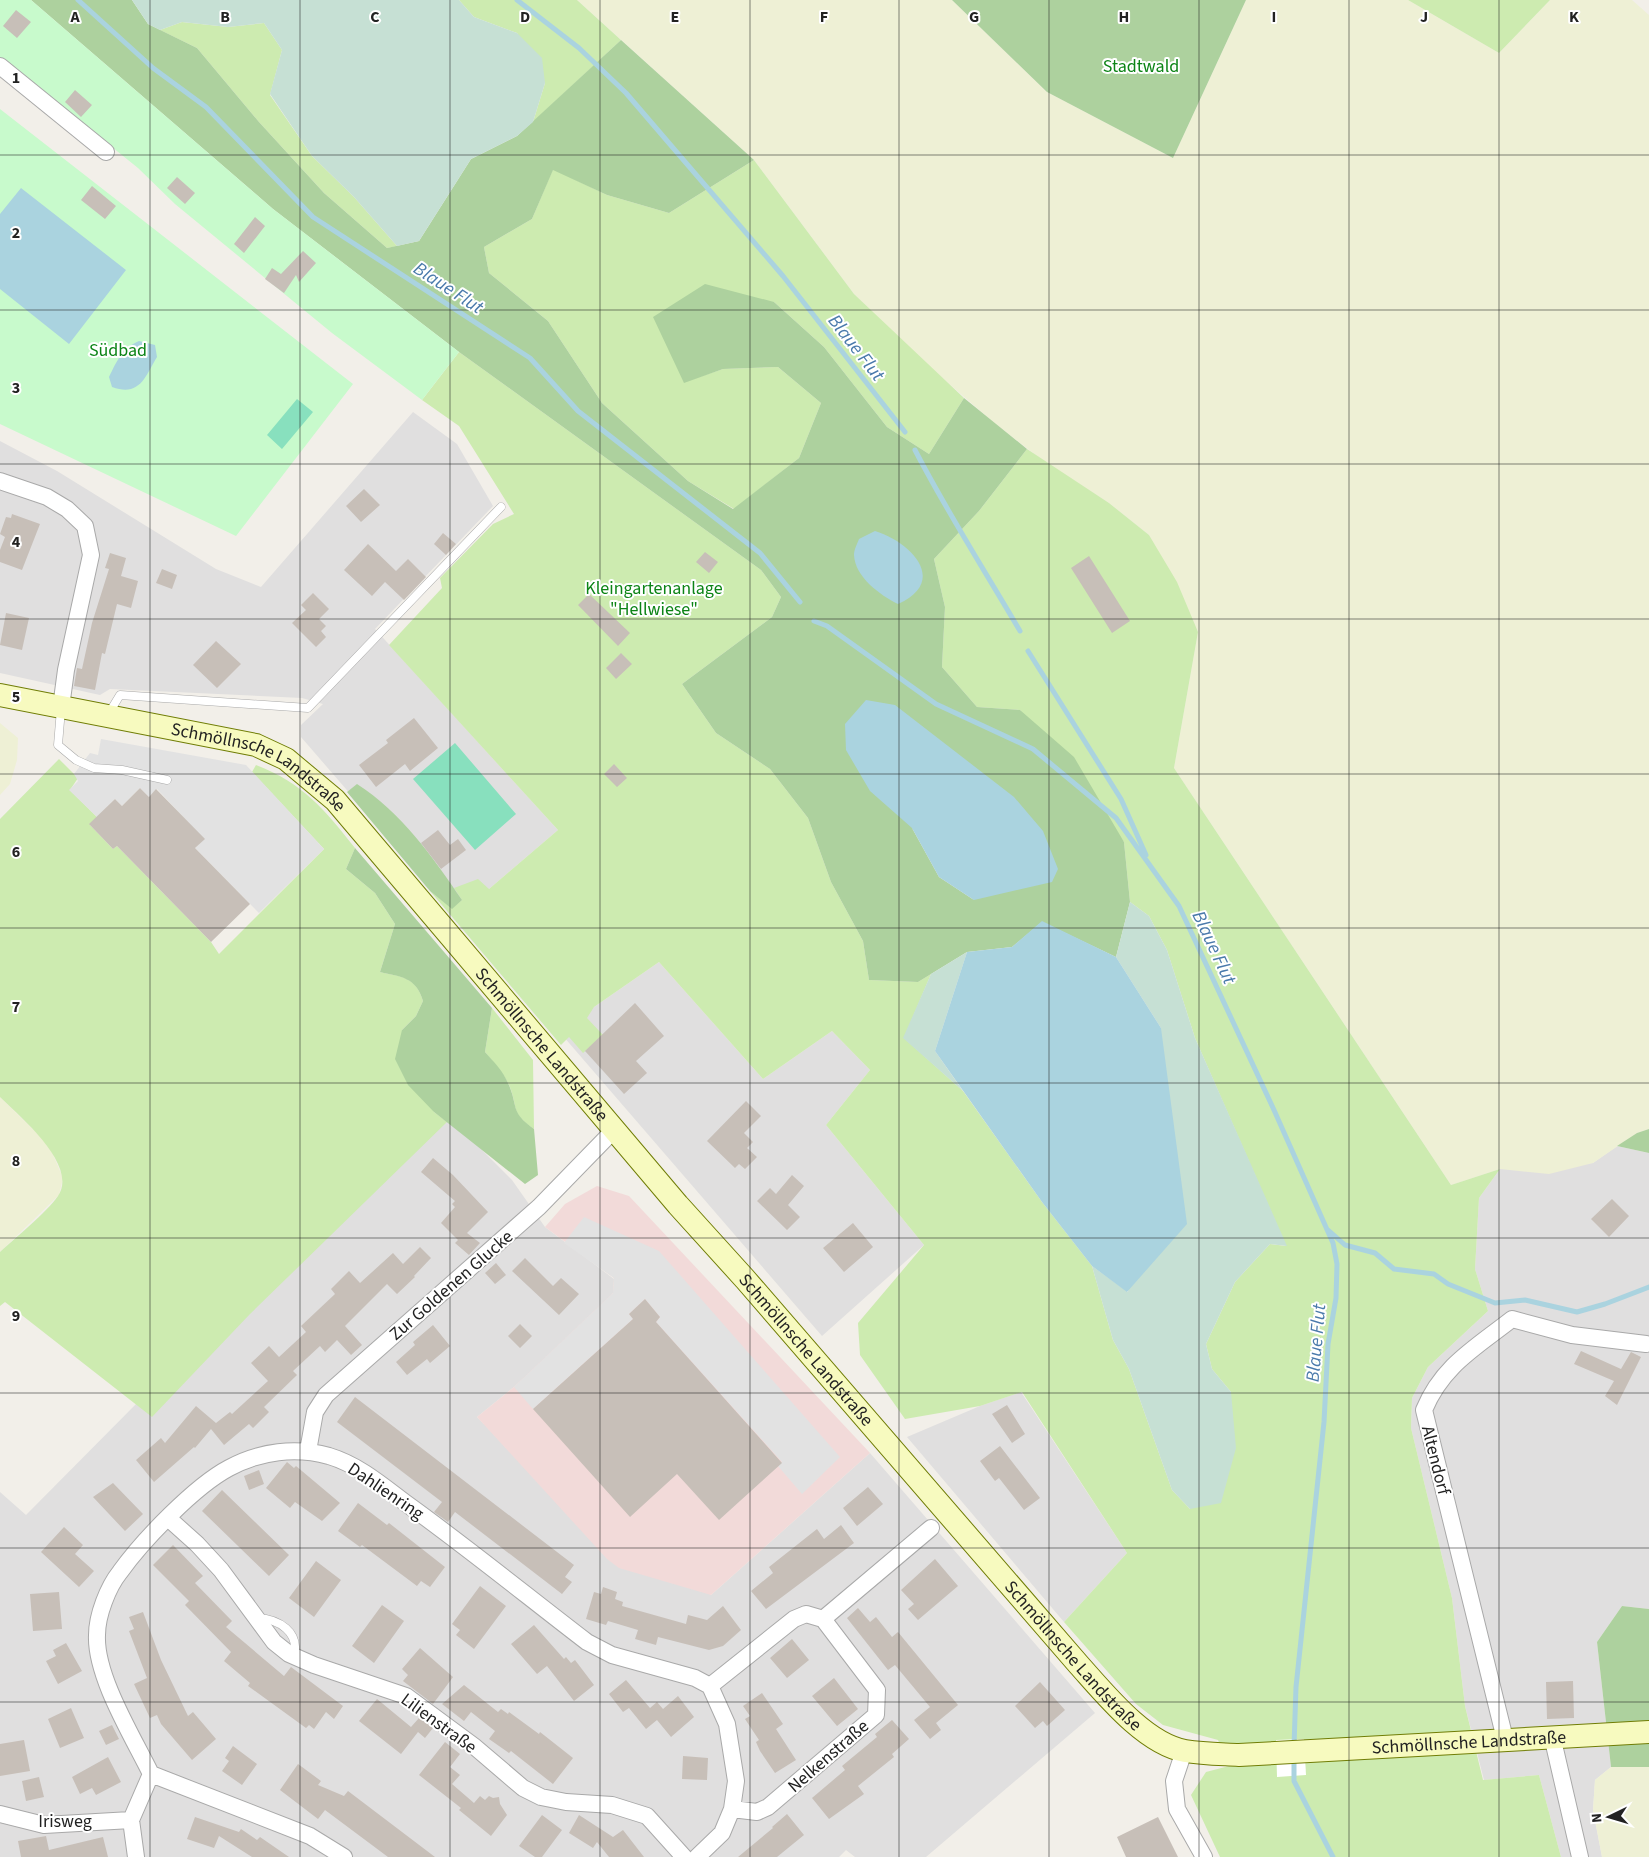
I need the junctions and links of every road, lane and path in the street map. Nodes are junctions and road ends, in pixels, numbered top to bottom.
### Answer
1 (0, 66) edge
2 (106, 152) dead end
3 (0, 480) edge
4 (501, 507) dead end
5 (0, 695) edge
6 (61, 707) junction
7 (107, 716) junction
8 (167, 780) dead end
9 (614, 1130) junction
10 (1646, 1344) dead end
11 (308, 1451) junction
12 (168, 1518) junction
13 (931, 1528) dead end
14 (823, 1619) junction
15 (710, 1686) junction
16 (1649, 1732) edge
17 (1552, 1736) junction
18 (1505, 1739) junction
19 (1184, 1751) junction
20 (151, 1774) junction
21 (732, 1809) junction
22 (0, 1814) edge
23 (131, 1820) junction
24 (136, 1857) edge
25 (344, 1857) edge
26 (684, 1857) edge
27 (697, 1857) edge
28 (1204, 1857) edge
29 (1580, 1857) edge

1 - 2 street
3 - 6 street
4 - 7 lane
5 - 6 main road, Schmöllnsche Landstraße
6 - 7 main road, Schmöllnsche Landstraße
6 - 8 lane
7 - 9 main road, Schmöllnsche Landstraße
9 - 11 street, Zur Goldenen Glucke
9 - 19 main road, Schmöllnsche Landstraße
10 - 18 street, Altendorf
11 - 12 street, Dahlienring
11 - 15 street, Dahlienring
12 - 20 street, Dahlienring
12 - 26 street, Lilienstraße
13 - 14 street
14 - 15 street
14 - 21 street, Nelkenstraße
15 - 21 street
16 - 17 main road, Schmöllnsche Landstraße
17 - 18 main road, Schmöllnsche Landstraße
17 - 29 street
18 - 19 main road, Schmöllnsche Landstraße
19 - 28 street
20 - 23 street
20 - 25 street
21 - 27 street
22 - 23 street, Irisweg
23 - 24 street

